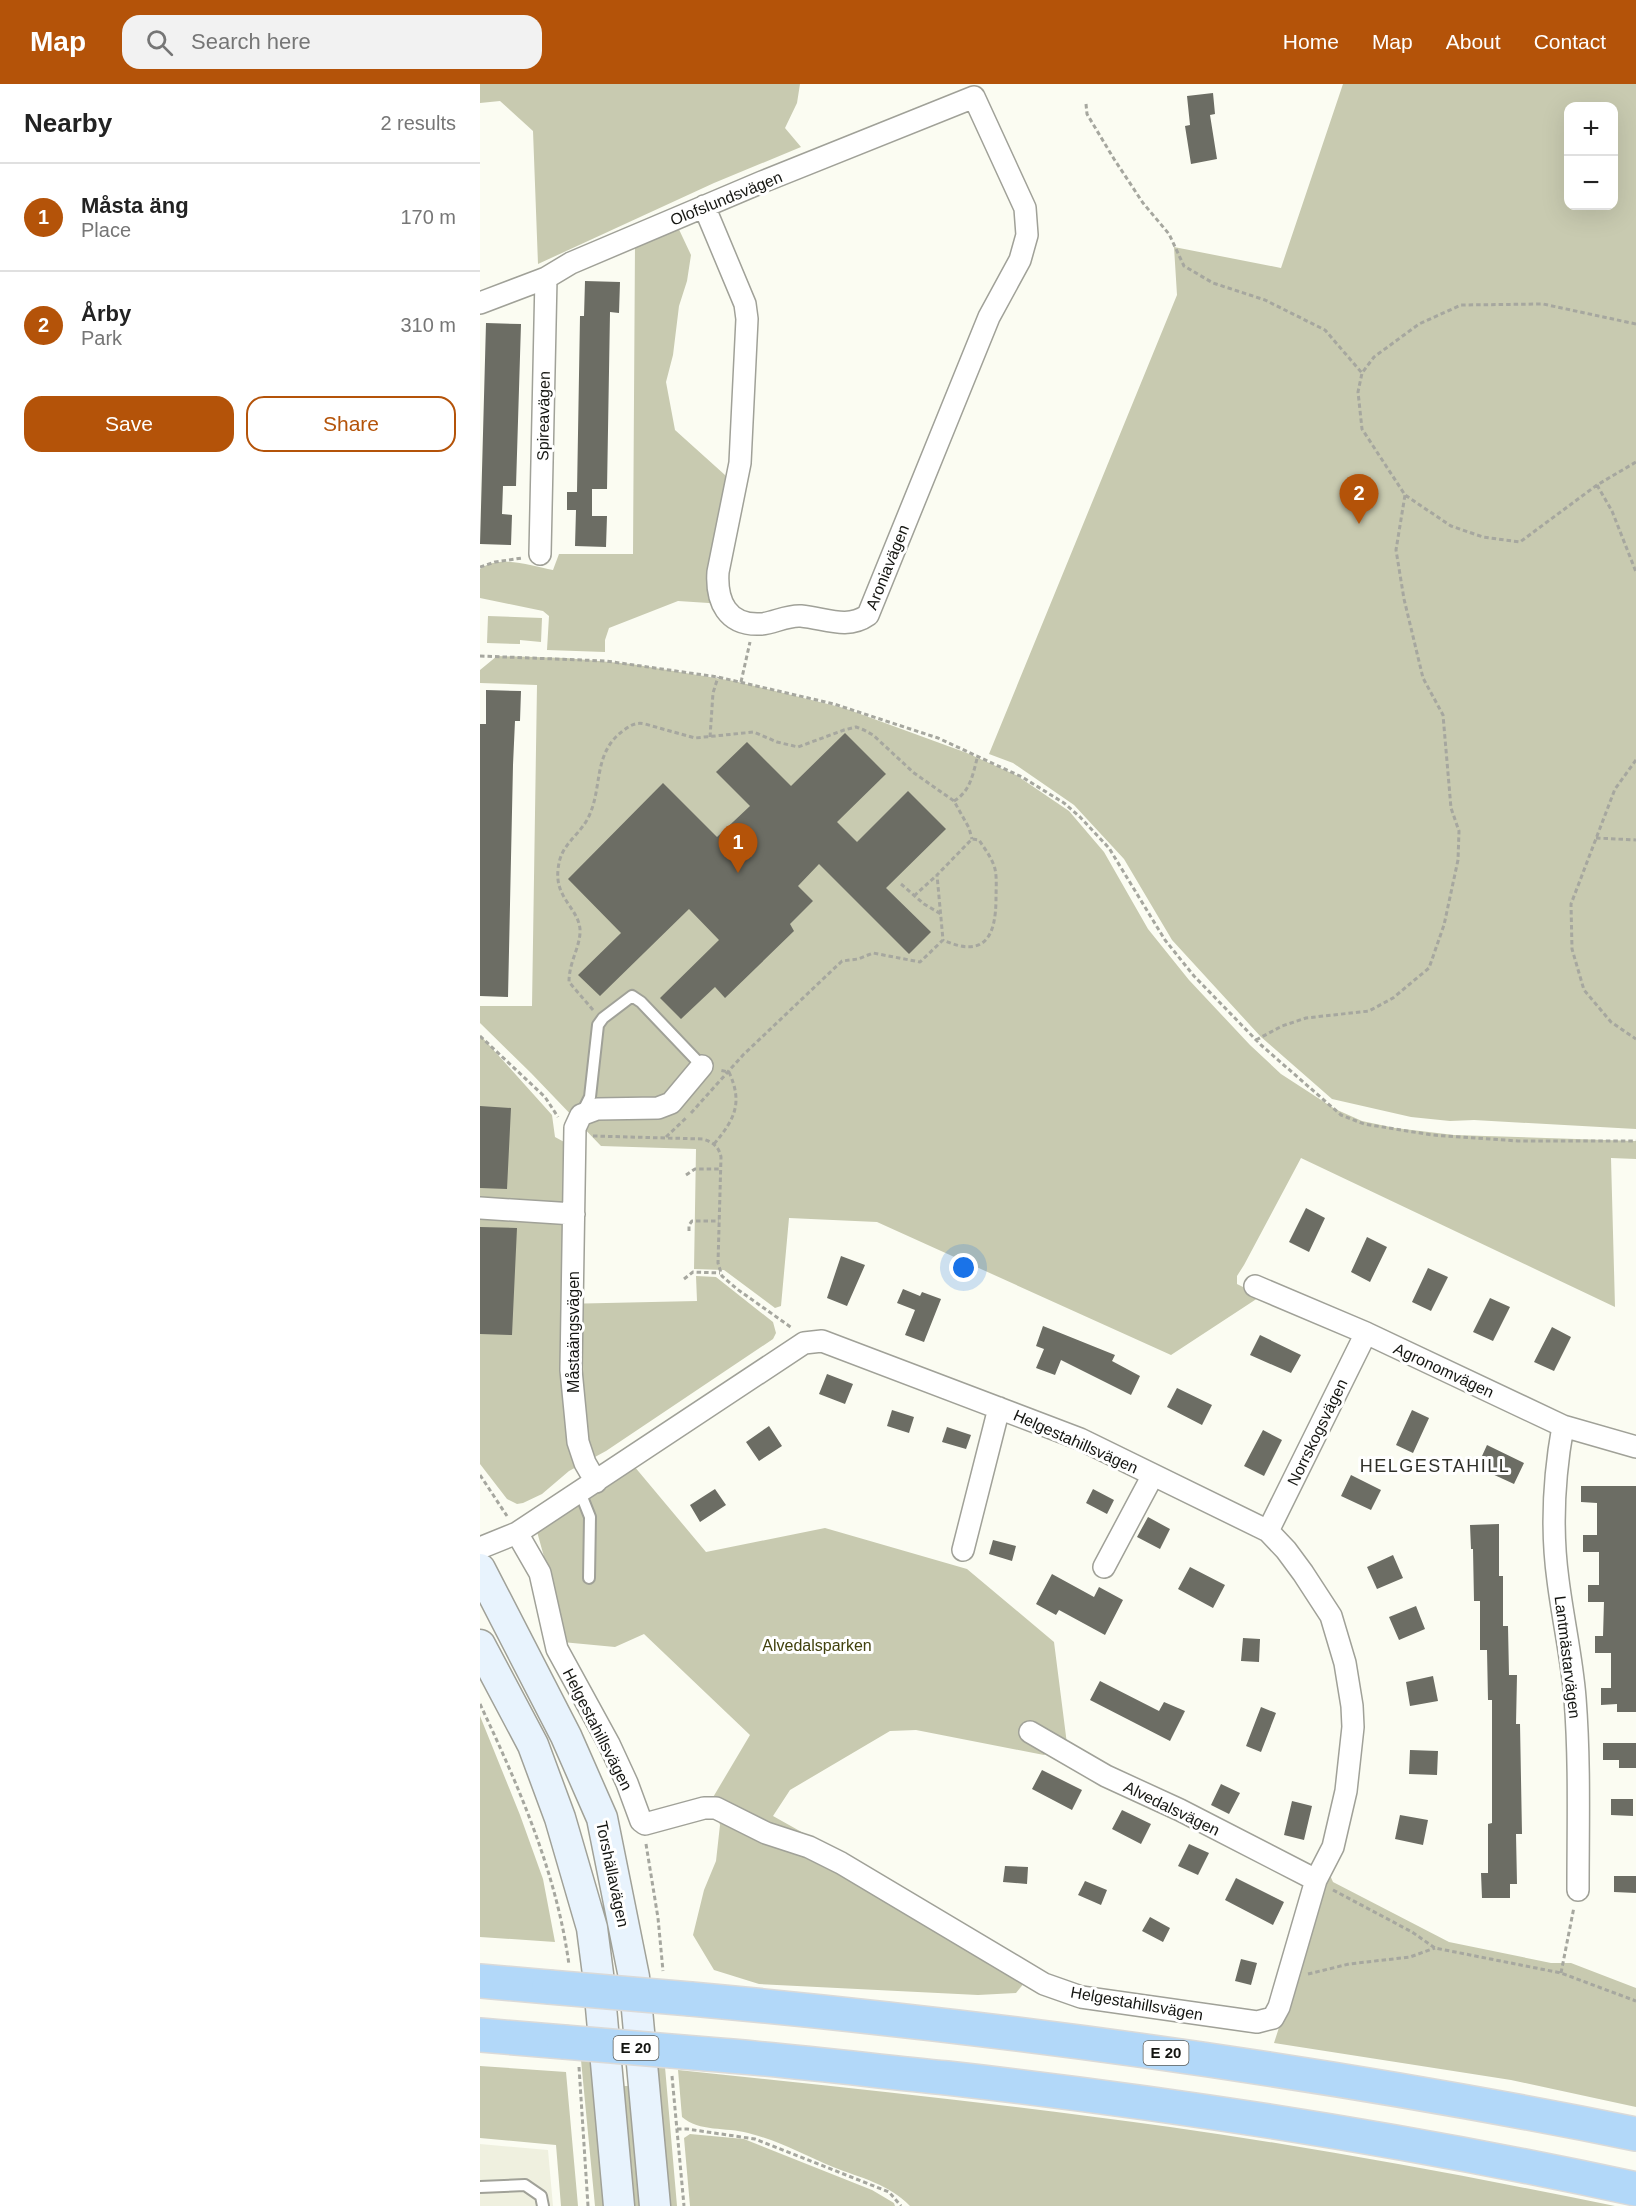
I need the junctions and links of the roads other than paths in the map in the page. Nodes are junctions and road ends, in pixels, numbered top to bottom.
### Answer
1 (974, 97) joint
2 (705, 206) junction
3 (546, 278) junction
4 (480, 303) edge
5 (540, 554) road end
6 (702, 1066) joint
7 (578, 1125) junction
8 (480, 1208) edge
9 (574, 1214) junction
10 (1255, 1286) dead end
11 (1366, 1333) junction
12 (999, 1408) junction
13 (1563, 1426) junction
14 (1636, 1447) edge
15 (1153, 1475) junction
16 (588, 1487) junction
17 (1268, 1531) junction
18 (518, 1533) junction
19 (480, 1548) edge
20 (963, 1550) dead end
21 (1104, 1567) dead end
22 (480, 1569) edge
23 (589, 1578) dead end
24 (480, 1645) edge
25 (1030, 1732) dead end
26 (1316, 1880) junction
27 (1578, 1890) road end
28 (480, 1981) edge
29 (480, 2035) edge
30 (1636, 2134) edge
31 (480, 2187) edge
32 (1636, 2188) edge
33 (543, 2206) edge
34 (619, 2206) edge
35 (655, 2206) edge

1 - 2 street, Olofslundsvägen
1 - 2 street, Aroniavägen
2 - 3 street, Olofslundsvägen
3 - 4 street, Olofslundsvägen
3 - 5 street, Spireavägen
6 - 7 street
6 - 7 lane
7 - 9 street, Måstaängsvägen
8 - 9 street
9 - 16 street, Måstaängsvägen
10 - 11 street, Agronomvägen
11 - 13 street, Agronomvägen
11 - 17 street, Norrskogsvägen
12 - 15 street, Helgestahillsvägen
12 - 16 street, Helgestahillsvägen
12 - 20 street, Helgestahillsvägen
13 - 14 street, Agronomvägen
13 - 27 street, Lantmästarvägen
15 - 17 street, Helgestahillsvägen
15 - 21 street, Helgestahillsvägen
16 - 18 street
16 - 23 lane
17 - 26 street, Helgestahillsvägen
18 - 19 street
18 - 26 street, Helgestahillsvägen
22 - 35 main road, Torshällavägen
24 - 34 main road, Torshällavägen
25 - 26 street, Alvedalsvägen
28 - 30 highway, E 20, bridge
29 - 32 highway, E 20, bridge
31 - 33 lane

